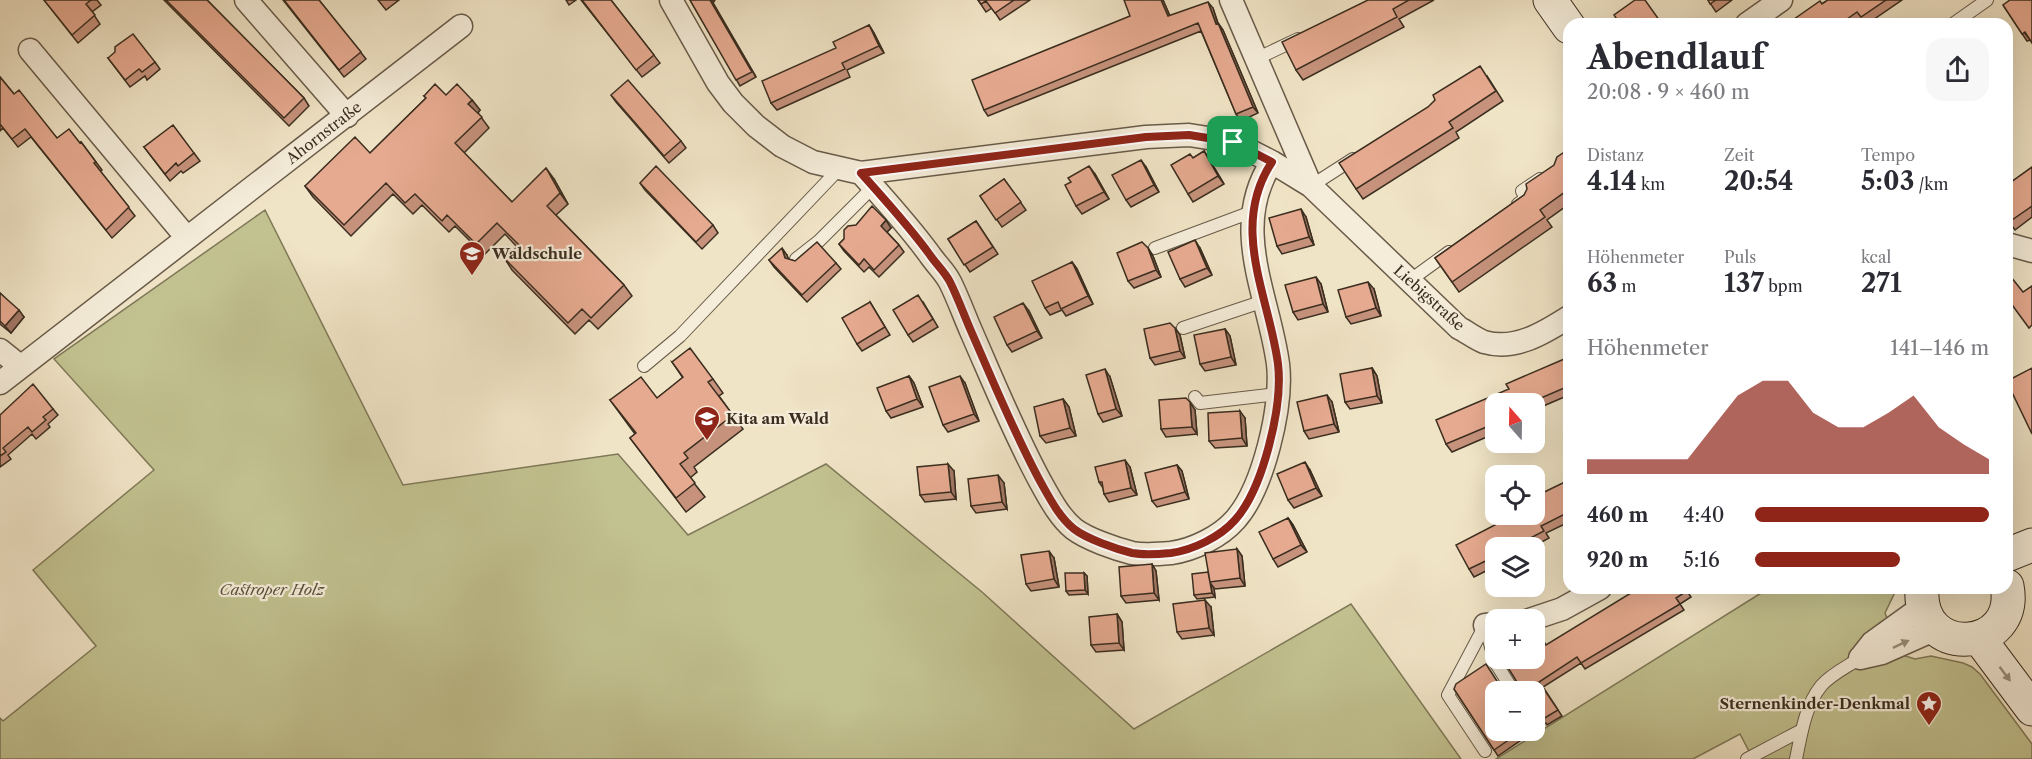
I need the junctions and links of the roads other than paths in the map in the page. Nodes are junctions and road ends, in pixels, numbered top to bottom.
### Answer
1 (246, 0) edge
2 (671, 0) edge
3 (1231, 0) edge
4 (1550, 0) edge
5 (1781, 0) edge
6 (1986, 0) edge
7 (1563, 18) edge
8 (1756, 18) edge
9 (1961, 18) edge
10 (461, 26) dead end
11 (1306, 35) edge
12 (30, 50) dead end
13 (1256, 59) junction
14 (347, 116) junction
15 (1360, 154) edge
16 (1272, 162) junction
17 (1548, 174) edge
18 (858, 177) junction
19 (1311, 186) junction
20 (1254, 211) junction
21 (1507, 212) edge
22 (187, 238) junction
23 (1458, 246) edge
24 (2013, 246) edge
25 (1155, 248) dead end
26 (2032, 251) edge
27 (795, 259) edge
28 (1409, 281) junction
29 (1264, 300) junction
30 (1563, 321) edge
31 (1184, 328) dead end
32 (0, 350) edge
33 (20, 366) junction
34 (644, 366) dead end
35 (0, 383) edge
36 (1277, 394) junction
37 (1195, 397) dead end
38 (2032, 545) edge
39 (2013, 553) edge
40 (1589, 594) edge
41 (1922, 594) edge
42 (2013, 594) edge
43 (1545, 615) edge
44 (1988, 632) junction
45 (1485, 633) edge
46 (1942, 633) junction
47 (1860, 658) junction
48 (2032, 671) edge
49 (2032, 709) edge
50 (1802, 730) junction
51 (1485, 751) dead end
52 (1747, 759) edge
53 (1796, 759) edge

1 - 14 street
2 - 18 street, Liebigstraße
3 - 13 street, Liebigstraße
4 - 7 main road
5 - 8 street
6 - 9 lane
10 - 14 street, Ahornstraße
11 - 13 lane
12 - 22 street
13 - 19 street, Liebigstraße
14 - 22 street, Ahornstraße
15 - 19 lane
16 - 18 street, Liebigstraße
16 - 19 street, Liebigstraße
16 - 20 street
17 - 21 lane
18 - 27 lane
18 - 34 lane
18 - 36 street
19 - 28 street, Liebigstraße
20 - 25 lane
20 - 29 street
22 - 33 street, Ahornstraße
23 - 28 lane
24 - 26 street
28 - 30 street, Liebigstraße
29 - 31 lane
29 - 36 street
32 - 33 street
33 - 35 street, Ahornstraße
36 - 37 lane
38 - 39 main road
40 - 43 street
41 - 46 main road
41 - 47 street
42 - 44 main road
44 - 46 main road
44 - 48 main road
44 -> 49 main road
45 - 51 lane
47 -> 46 street
47 - 50 lane
50 - 52 lane
50 - 53 lane

